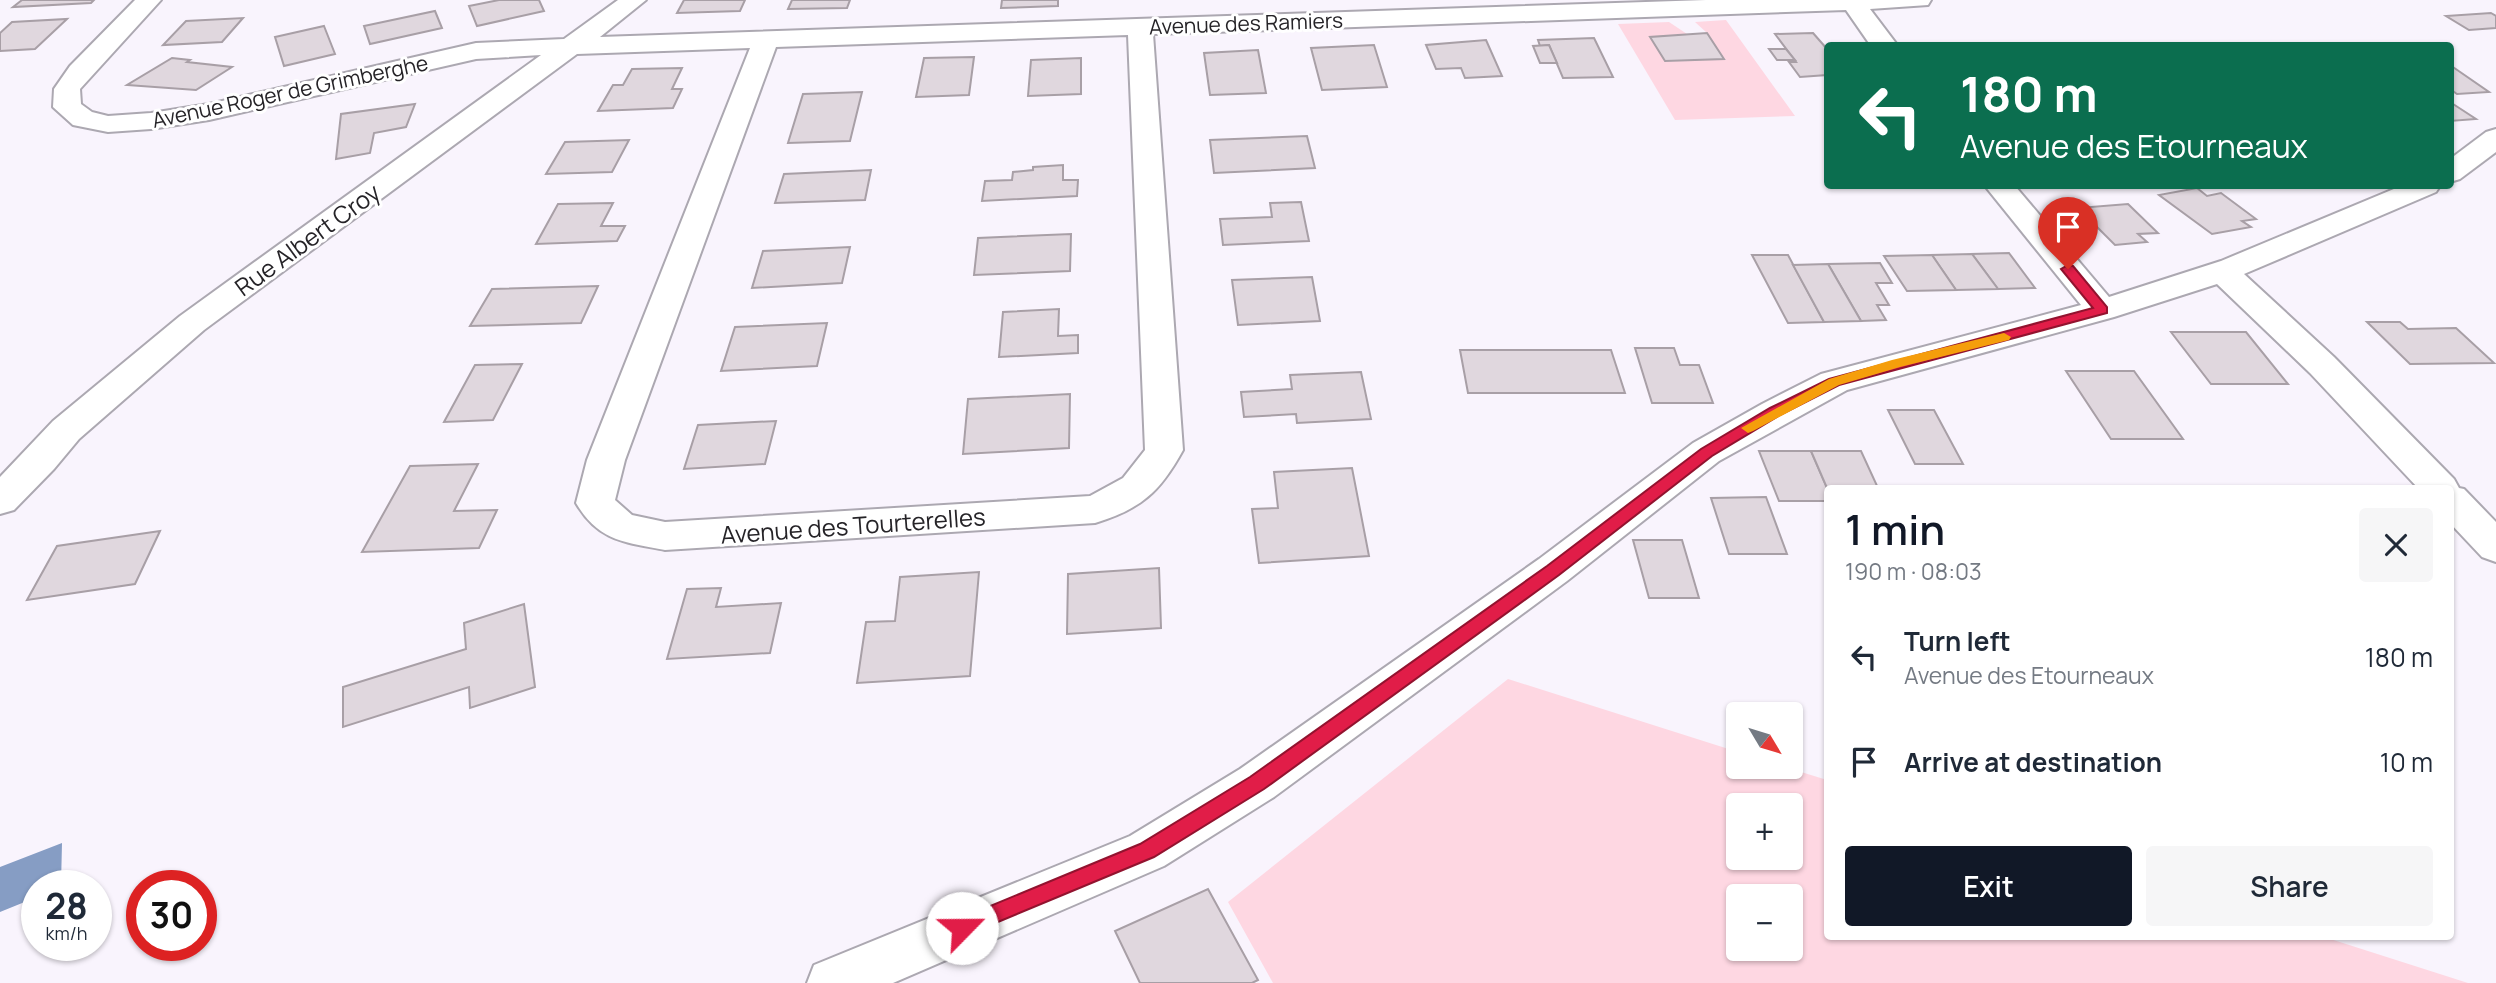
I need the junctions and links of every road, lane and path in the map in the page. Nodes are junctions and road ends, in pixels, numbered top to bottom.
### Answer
1 (149, 0) edge
2 (634, 0) edge
3 (1919, 0) edge
4 (1855, 2) junction
5 (1140, 26) junction
6 (766, 40) junction
7 (1882, 42) edge
8 (572, 46) junction
9 (2496, 138) edge
10 (2454, 170) edge
11 (2002, 189) edge
12 (2418, 189) edge
13 (2222, 271) junction
14 (2102, 310) junction
15 (2437, 485) edge
16 (1, 498) edge
17 (2454, 503) edge
18 (2496, 547) edge
19 (833, 983) edge

1 - 8 street, Avenue Roger de Grimberghe
2 - 8 street, Rue Albert Croy
3 - 4 street, Avenue des Ramiers
4 - 5 street, Avenue des Ramiers
4 - 7 street
5 - 6 street, Avenue des Ramiers
5 - 6 street, Avenue des Tourterelles
6 - 8 street, Avenue des Ramiers
8 - 16 street, Rue Albert Croy
9 - 10 street
11 - 14 street
12 - 13 street
13 - 14 street
13 - 15 street
14 - 19 street
17 - 18 street

